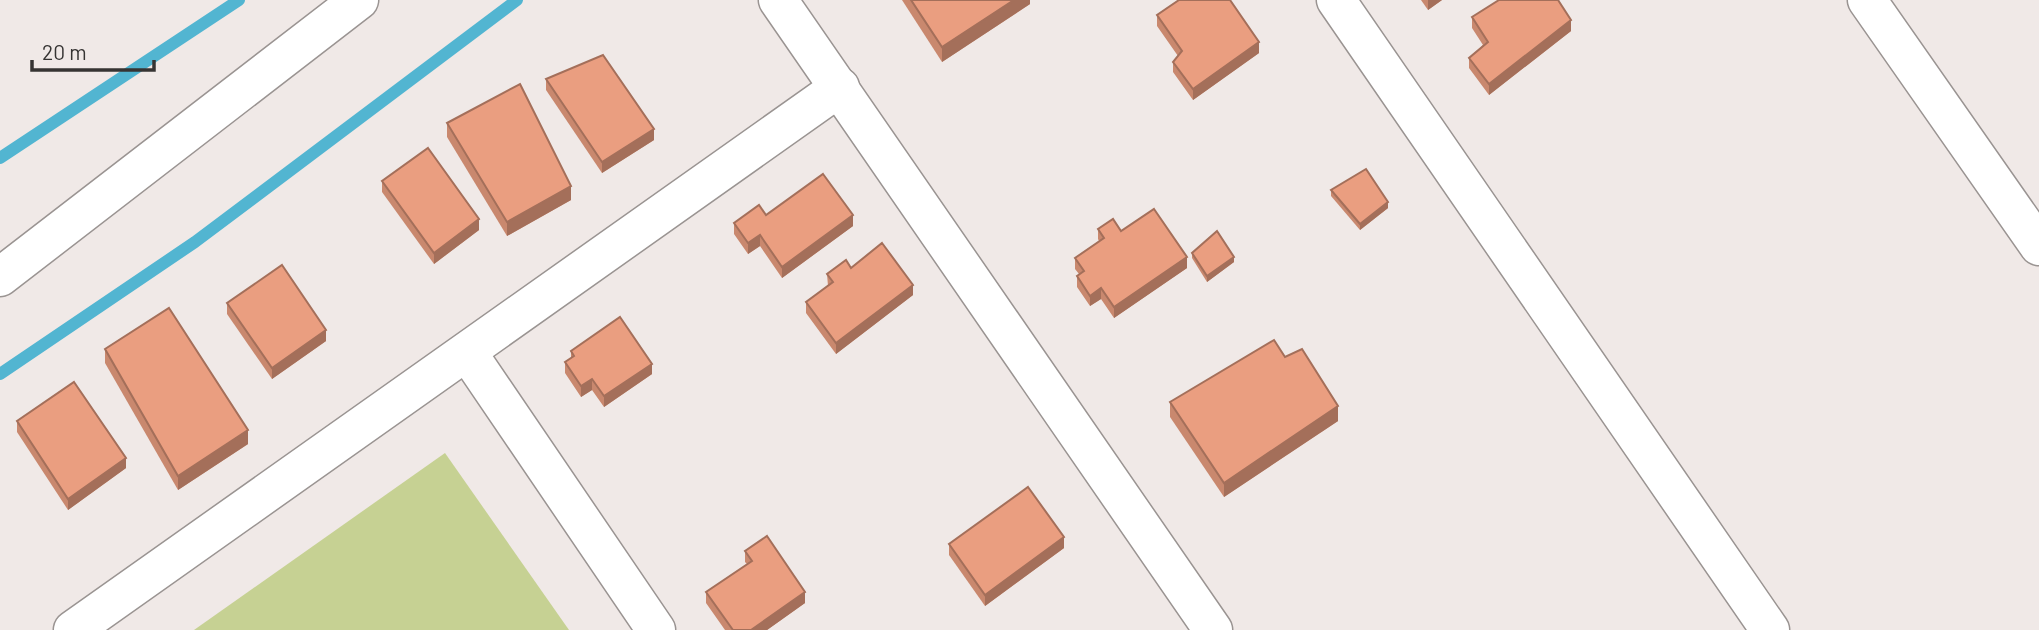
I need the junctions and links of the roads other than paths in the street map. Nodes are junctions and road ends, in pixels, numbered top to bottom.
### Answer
1 (359, 0) edge
2 (778, 0) edge
3 (1336, 0) edge
4 (1867, 0) edge
5 (840, 87) junction
6 (2039, 246) edge
7 (0, 277) edge
8 (467, 352) junction
9 (73, 630) edge
10 (656, 630) edge
11 (1213, 630) edge
12 (1770, 630) edge

1 - 7 street
2 - 5 street
3 - 12 street
4 - 6 street
5 - 8 street
5 - 11 street
8 - 9 street
8 - 10 street

